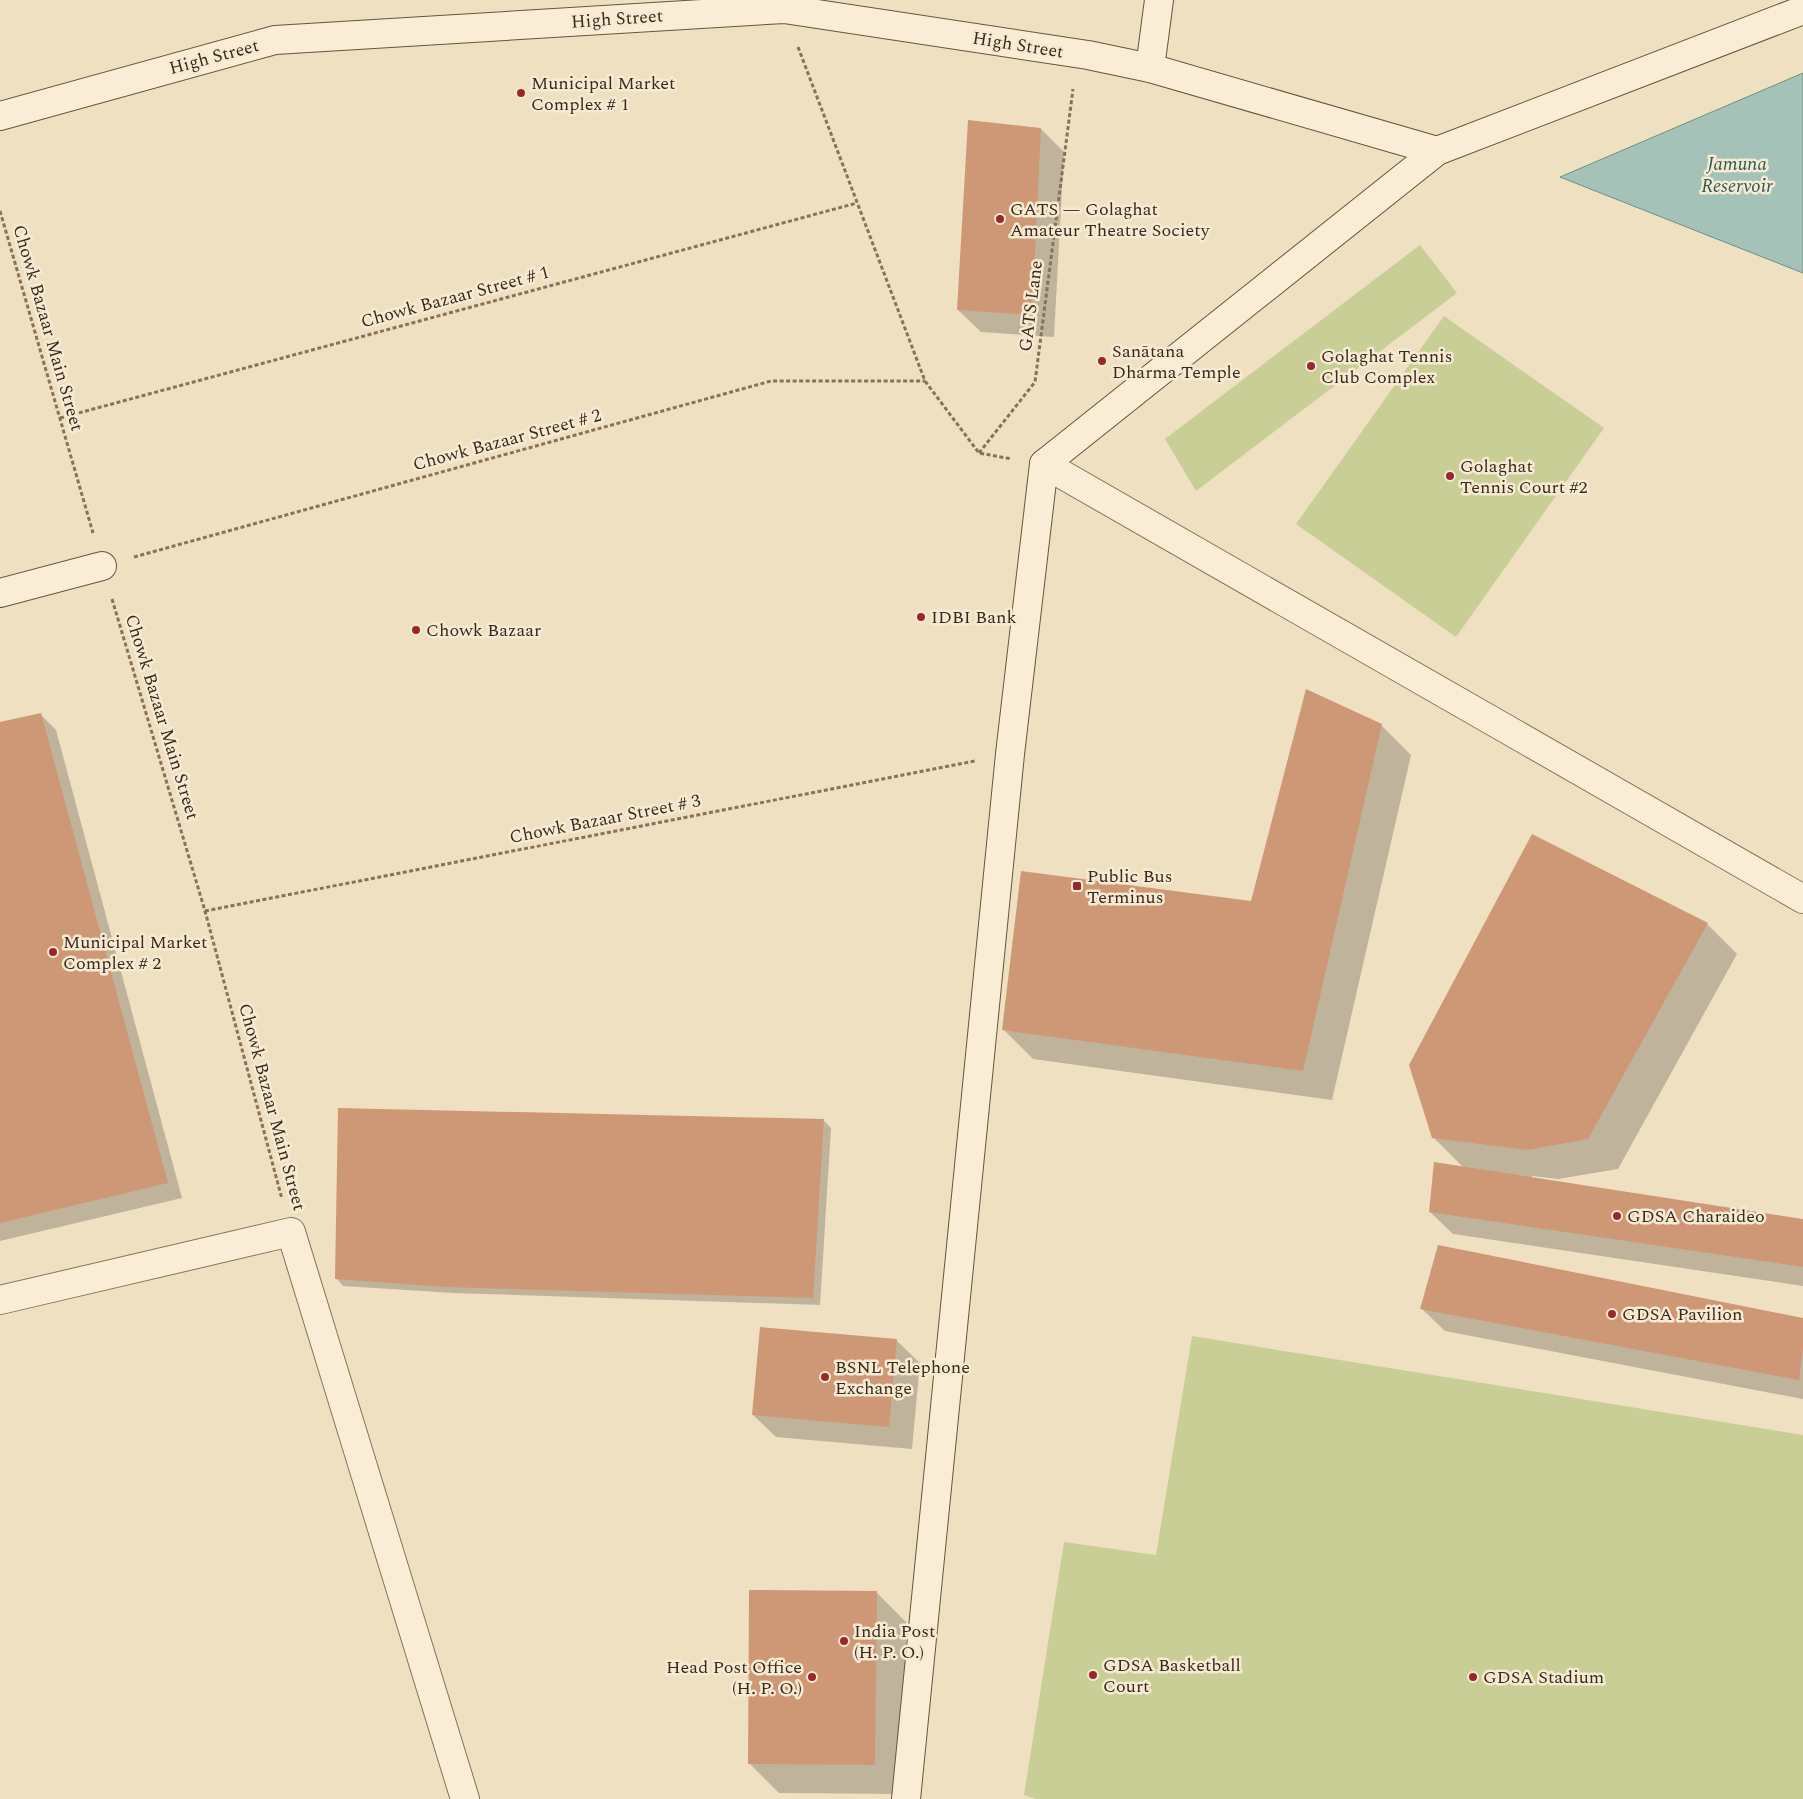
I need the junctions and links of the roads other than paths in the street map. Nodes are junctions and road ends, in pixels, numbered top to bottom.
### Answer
1 (1159, 0) edge
2 (1803, 10) edge
3 (1150, 68) junction
4 (0, 116) edge
5 (1437, 151) junction
6 (1044, 464) junction
7 (102, 566) road end
8 (0, 593) edge
9 (1803, 900) edge
10 (0, 1300) edge
11 (465, 1799) edge
12 (906, 1799) edge

1 - 3 street
2 - 5 street
3 - 4 street, High Street
3 - 5 street, High Street
5 - 6 street
6 - 9 street
6 - 12 street
7 - 8 street
10 - 11 street

